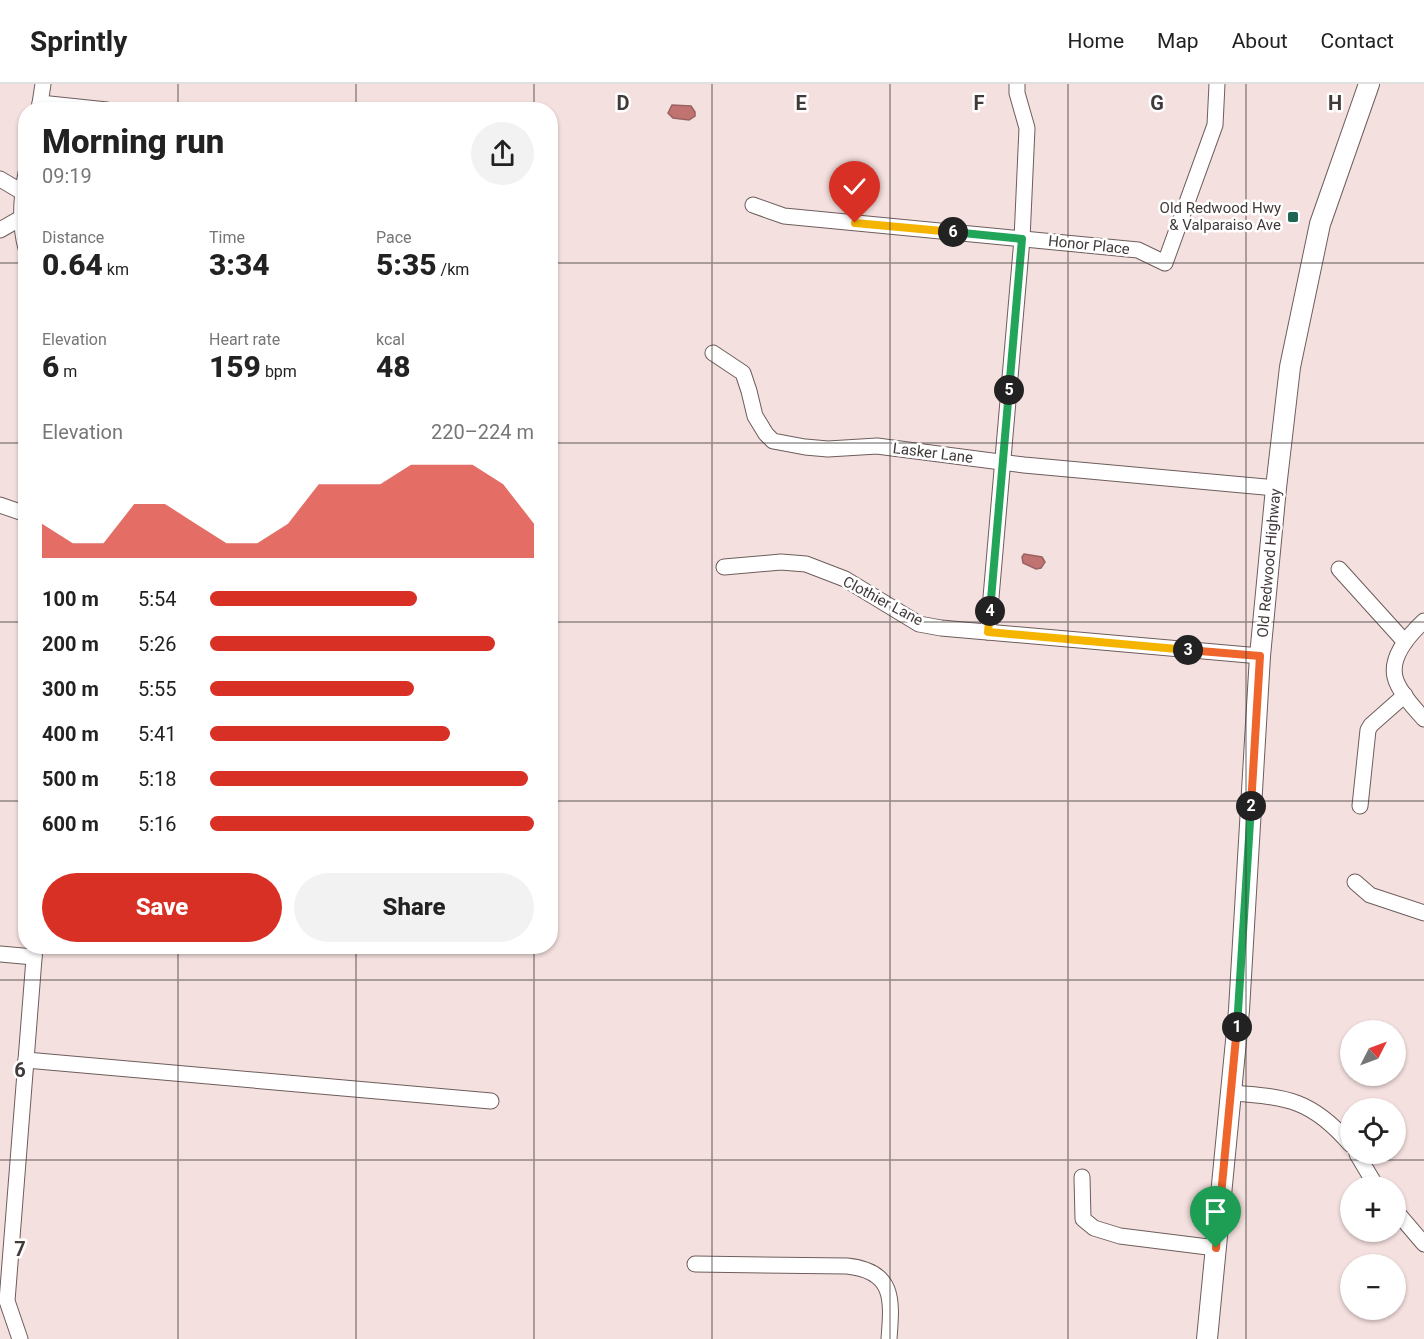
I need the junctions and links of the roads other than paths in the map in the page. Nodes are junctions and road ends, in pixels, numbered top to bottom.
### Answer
1 (43, 84) edge
2 (1017, 84) edge
3 (1217, 84) edge
4 (1369, 84) edge
5 (40, 102) edge
6 (0, 179) edge
7 (18, 190) edge
8 (753, 204) dead end
9 (18, 220) edge
10 (0, 230) edge
11 (1022, 239) junction
12 (712, 353) dead end
13 (1002, 462) junction
14 (1276, 488) junction
15 (0, 505) edge
16 (18, 511) edge
17 (724, 567) dead end
18 (1339, 570) dead end
19 (1424, 621) edge
20 (988, 632) junction
21 (1405, 642) junction
22 (1260, 656) junction
23 (1405, 695) junction
24 (1424, 719) edge
25 (1360, 806) dead end
26 (1355, 882) dead end
27 (1424, 913) edge
28 (18, 953) edge
29 (0, 954) edge
30 (35, 954) edge
31 (26, 1060) junction
32 (1232, 1093) junction
33 (491, 1101) dead end
34 (1340, 1132) edge
35 (1082, 1177) dead end
36 (1406, 1223) edge
37 (1424, 1244) edge
38 (1216, 1248) junction
39 (695, 1264) dead end
40 (3, 1301) edge
41 (20, 1339) edge
42 (889, 1339) edge
43 (1207, 1339) edge

1 - 5 street
2 - 11 street
3 - 11 street, Honor Place
4 - 14 main road, Old Redwood Highway
6 - 7 street
8 - 11 street, Honor Place
9 - 10 street
11 - 13 street
12 - 13 street, Lasker Lane
13 - 14 street, Lasker Lane
13 - 20 street
14 - 22 main road, Old Redwood Highway
15 - 16 street
17 - 20 street, Clothier Lane
18 - 21 street
19 - 21 street
20 - 22 street, Clothier Lane
21 - 23 street
22 - 32 main road, Old Redwood Highway
23 - 24 street
23 - 25 street
26 - 27 street
28 - 29 street
30 - 31 street
31 - 33 street
31 - 40 street
32 - 34 street
32 - 38 main road, Old Redwood Highway
35 - 38 street
36 - 37 street
38 - 43 main road, Old Redwood Highway
39 - 42 street
40 - 41 street

